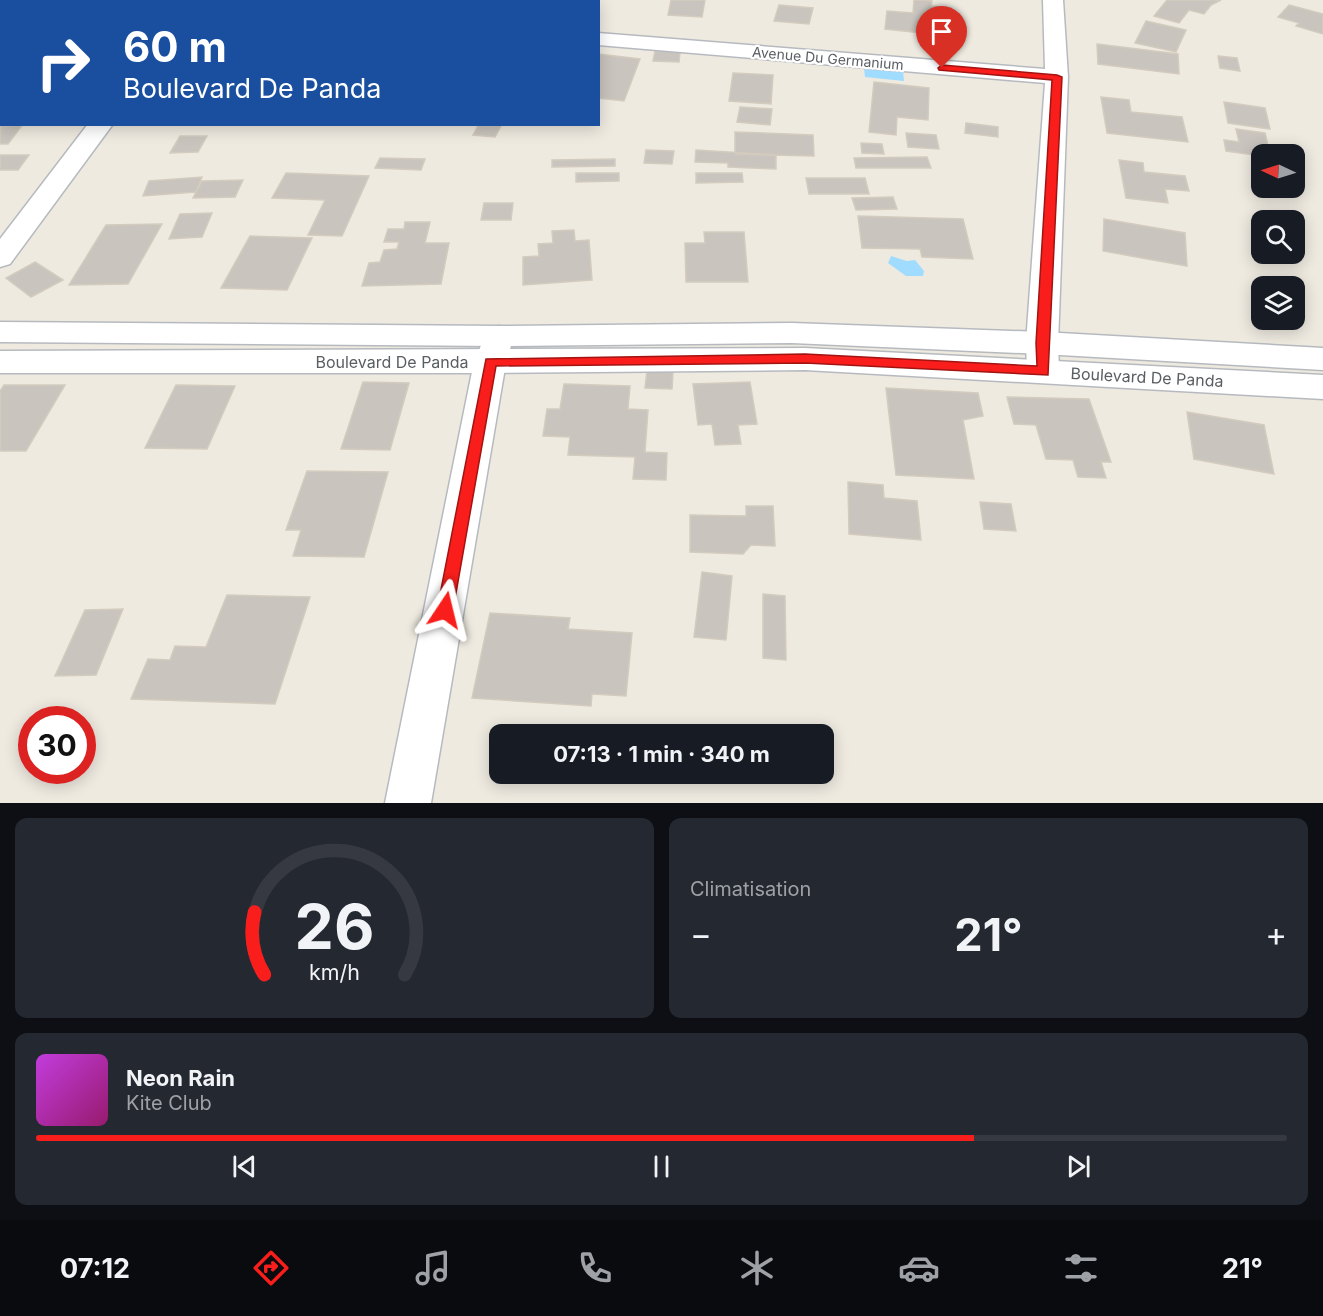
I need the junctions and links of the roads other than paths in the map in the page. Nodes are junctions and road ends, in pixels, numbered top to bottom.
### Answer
1 (1053, 0) edge
2 (600, 39) edge
3 (1057, 77) junction
4 (99, 126) edge
5 (0, 258) edge
6 (0, 332) edge
7 (494, 349) junction
8 (1043, 357) junction
9 (1323, 359) edge
10 (0, 362) edge
11 (1323, 387) edge
12 (408, 803) edge

1 - 3 street
2 - 3 street, Avenue Du Germanium
3 - 8 street
4 - 5 street
6 - 7 street, Boulevard De Panda
7 - 8 street, Boulevard De Panda
7 - 10 street, Boulevard De Panda
7 - 12 street
8 - 9 street, Boulevard De Panda
8 - 11 street, Boulevard De Panda

